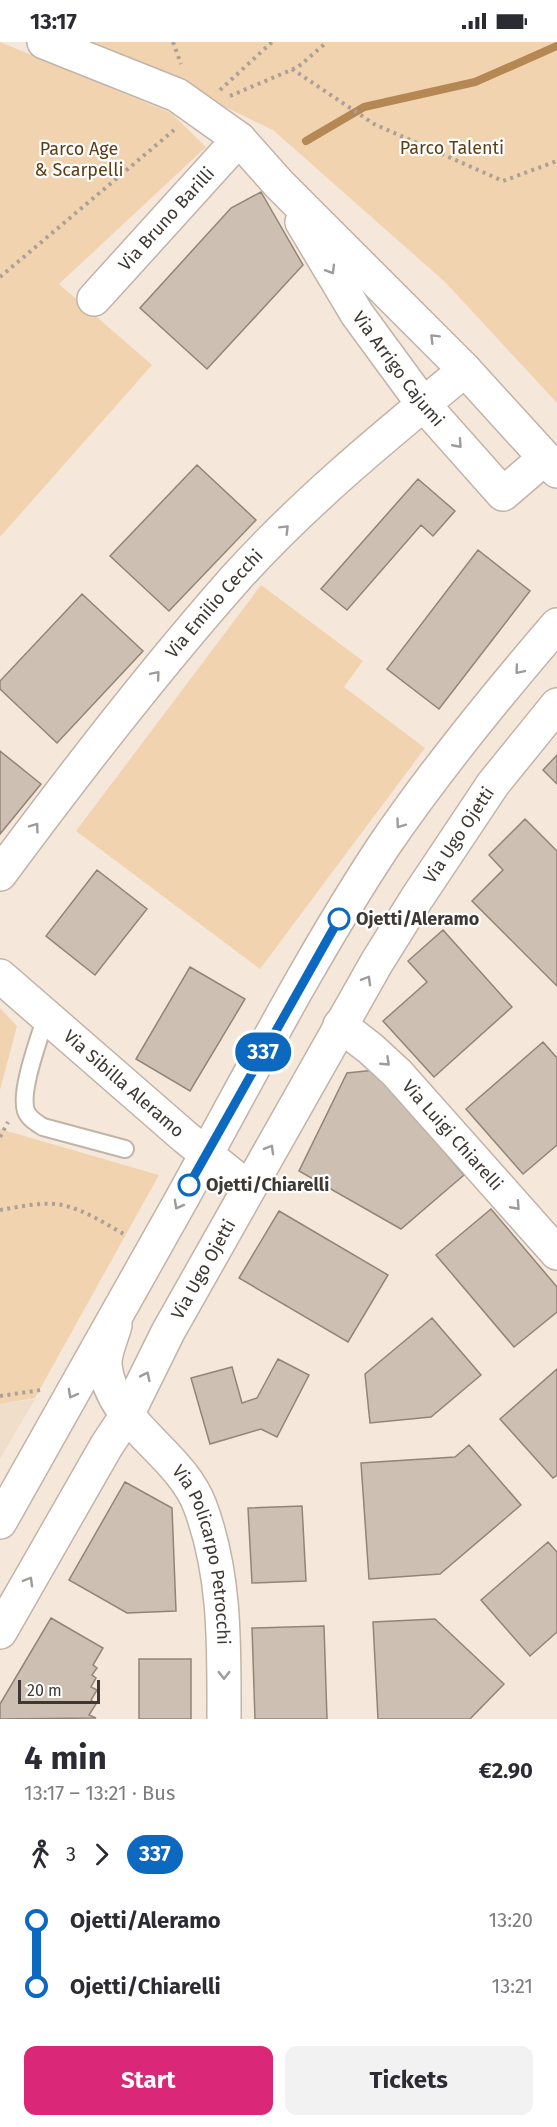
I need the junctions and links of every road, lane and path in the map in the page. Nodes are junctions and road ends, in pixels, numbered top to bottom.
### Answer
1 (44, 42) edge
2 (272, 42) edge
3 (327, 42) edge
4 (292, 69) junction
5 (199, 109) junction
6 (239, 139) junction
7 (557, 161) edge
8 (279, 184) junction
9 (0, 277) edge
10 (94, 299) dead end
11 (465, 369) junction
12 (423, 404) junction
13 (551, 465) edge
14 (557, 625) edge
15 (557, 705) edge
16 (0, 874) edge
17 (0, 976) edge
18 (46, 1016) junction
19 (340, 1025) junction
20 (125, 1149) dead end
21 (205, 1154) junction
22 (248, 1188) junction
23 (0, 1210) edge
24 (153, 1249) junction
25 (557, 1253) edge
26 (119, 1310) junction
27 (127, 1415) junction
28 (0, 1522) edge
29 (0, 1632) edge
30 (224, 1719) edge

1 - 5 street, Via Arrigo Cajumi
2 - 5 path
3 - 4 path
4 - 5 path
4 - 7 path
5 - 6 street, Via Arrigo Cajumi
5 - 9 path
6 - 8 street, Via Arrigo Cajumi
6 - 10 street, Via Bruno Barilli
11 -> 8 street, Via Arrigo Cajumi
8 -> 12 street, Via Arrigo Cajumi
11 - 12 street, Via Emilio Cecchi
11 - 13 street, Via Arrigo Cajumi
12 -> 13 street, Via Arrigo Cajumi
16 -> 12 street, Via Emilio Cecchi
14 -> 21 street
19 -> 15 street, Via Ugo Ojetti
17 - 18 street, Via Sibilla Aleramo
18 - 20 lane
18 - 21 street, Via Sibilla Aleramo
22 -> 19 street, Via Ugo Ojetti
19 -> 25 street, Via Luigi Chiarelli
21 - 22 street, Via Sibilla Aleramo
21 -> 24 street
27 -> 22 street, Via Ugo Ojetti
23 - 24 path
24 - 26 street
26 - 27 street, Via Policarpo Petrocchi
26 -> 28 street
29 -> 27 street, Via Ugo Ojetti
27 -> 30 street, Via Policarpo Petrocchi

